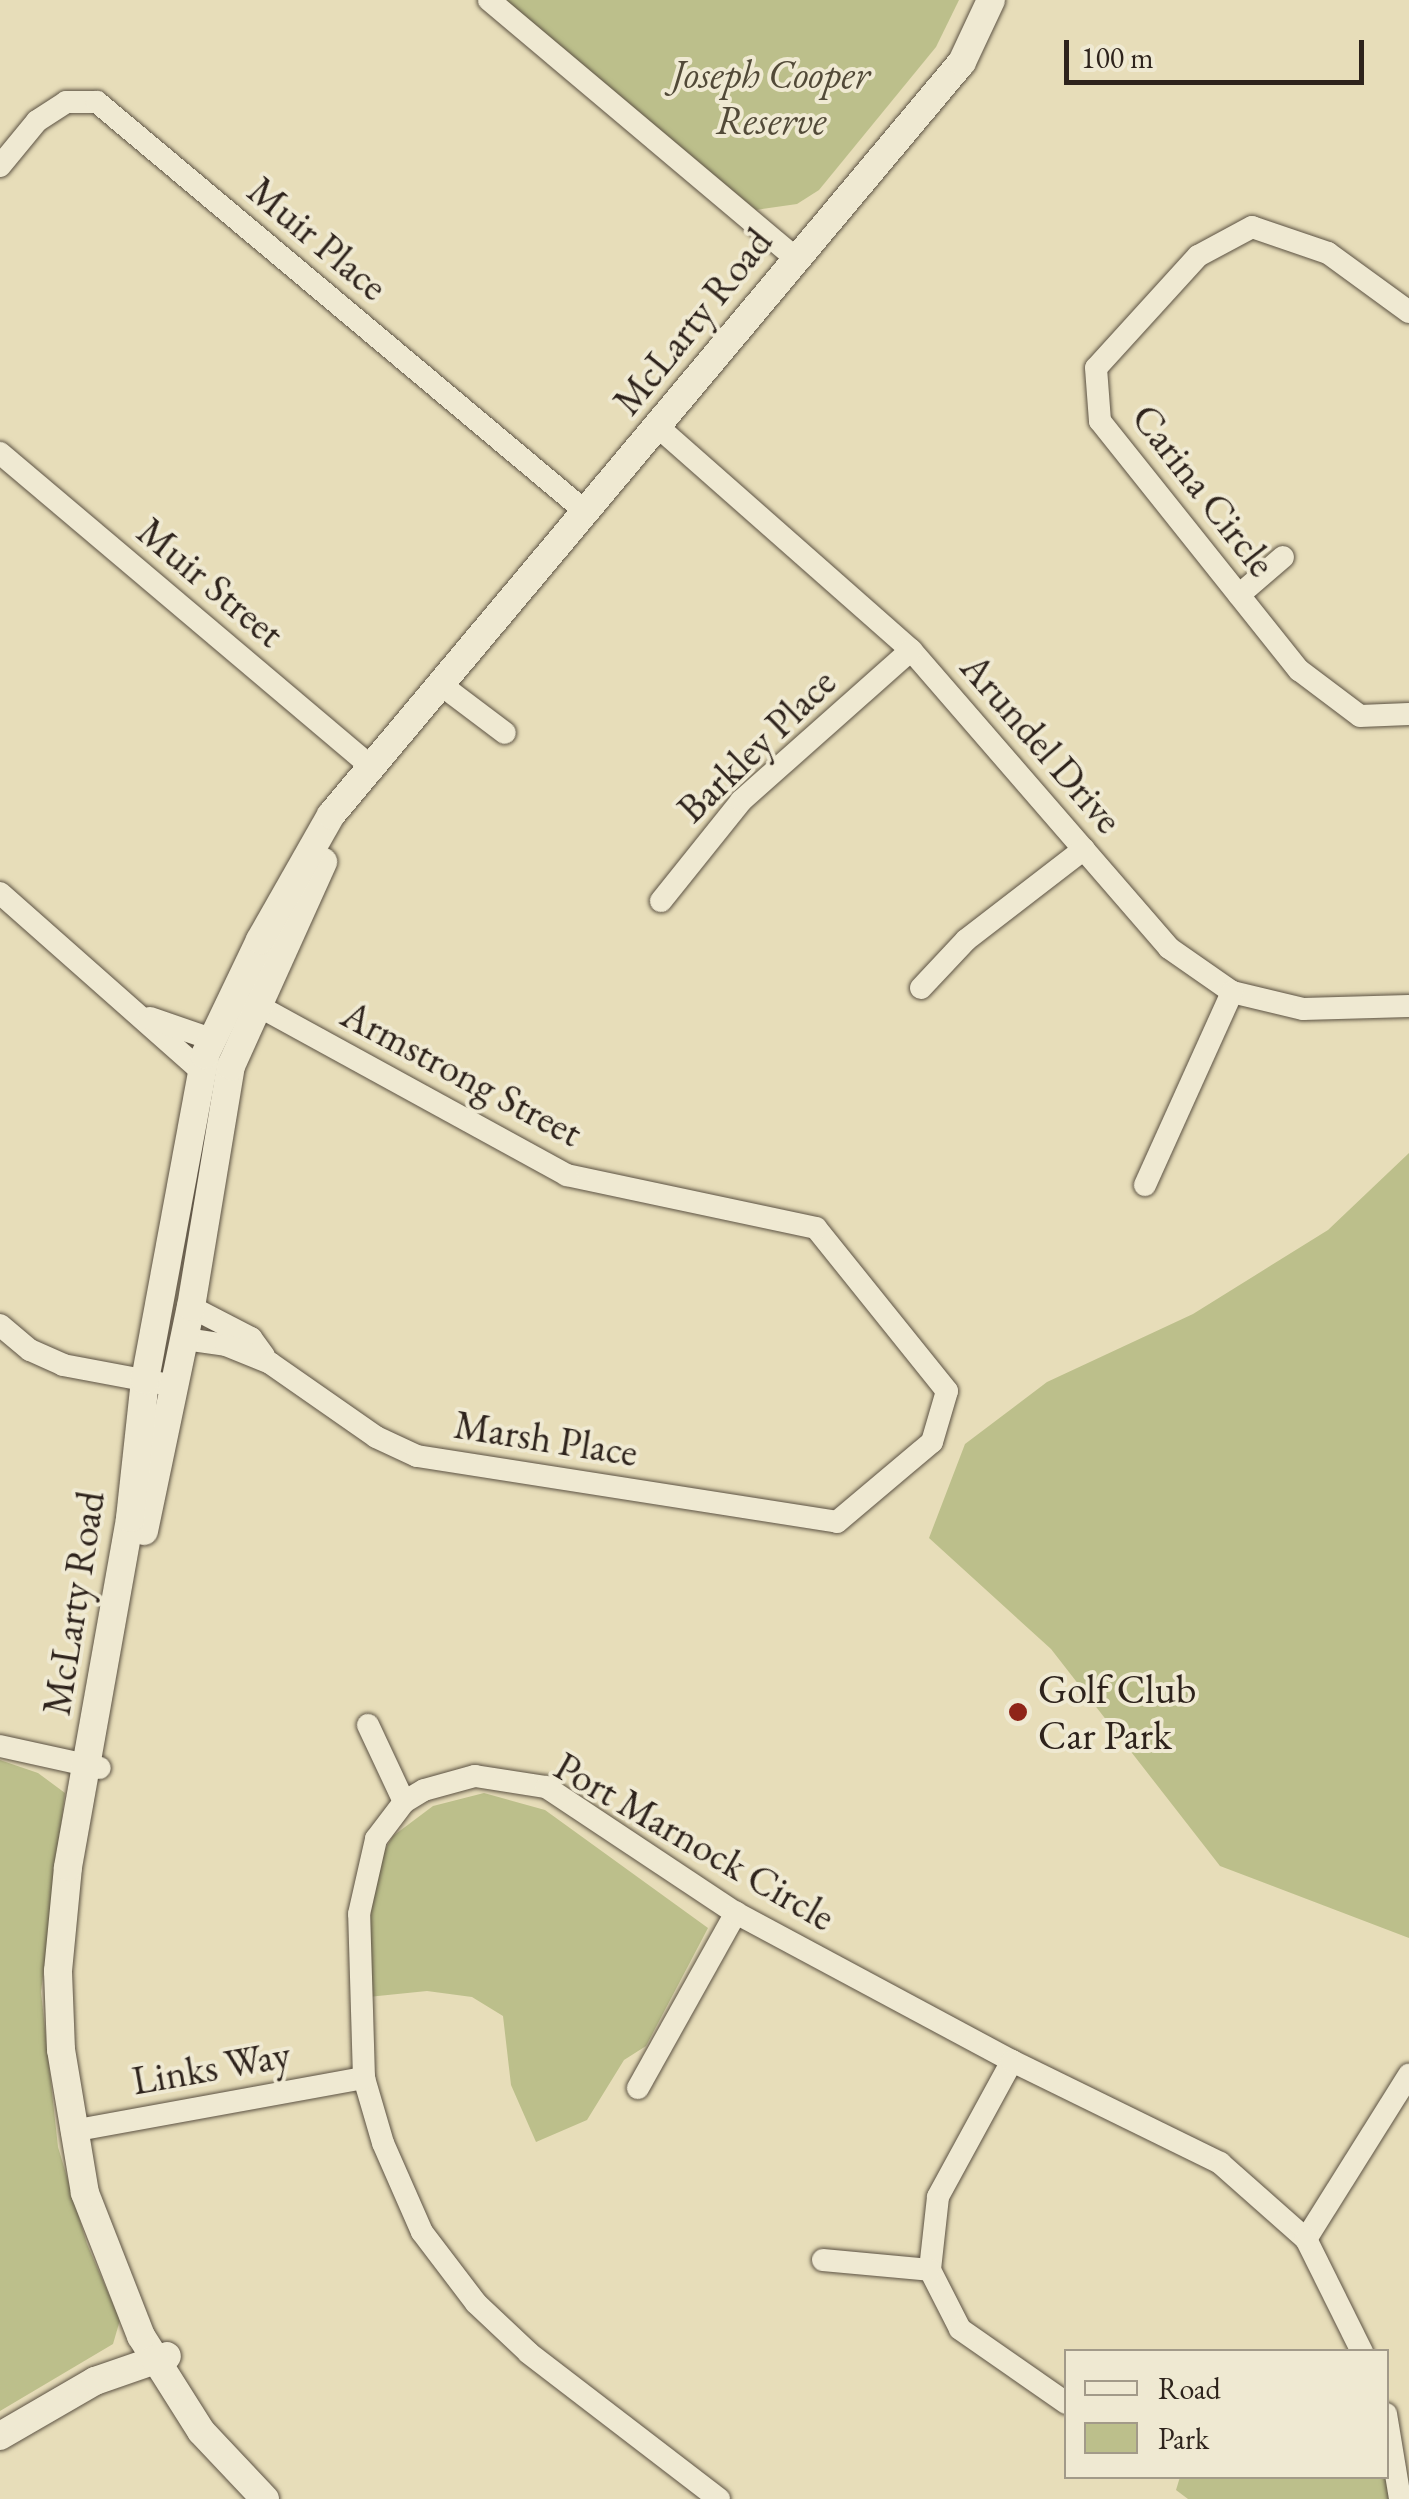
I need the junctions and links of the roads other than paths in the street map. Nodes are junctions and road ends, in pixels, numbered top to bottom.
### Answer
1 (489, 0) edge
2 (991, 0) edge
3 (0, 166) edge
4 (795, 258) junction
5 (1409, 312) edge
6 (657, 426) junction
7 (0, 453) edge
8 (586, 512) junction
9 (1284, 557) dead end
10 (1239, 596) junction
11 (910, 650) junction
12 (440, 684) junction
13 (1409, 714) edge
14 (505, 733) dead end
15 (373, 768) junction
16 (1084, 849) junction
17 (0, 893) edge
18 (660, 901) dead end
19 (920, 988) dead end
20 (1232, 992) junction
21 (244, 999) junction
22 (1409, 1006) edge
23 (147, 1017) junction
24 (212, 1058) junction
25 (1145, 1185) dead end
26 (156, 1315) junction
27 (188, 1323) junction
28 (0, 1325) edge
29 (145, 1380) junction
30 (175, 1386) junction
31 (837, 1522) joint
32 (368, 1725) dead end
33 (0, 1746) edge
34 (94, 1767) junction
35 (404, 1802) junction
36 (736, 1913) junction
37 (1012, 2061) junction
38 (1409, 2074) edge
39 (364, 2078) junction
40 (638, 2088) dead end
41 (79, 2130) junction
42 (1306, 2240) junction
43 (824, 2260) dead end
44 (930, 2270) junction
45 (147, 2332) junction
46 (1360, 2349) edge
47 (162, 2359) junction
48 (95, 2381) junction
49 (1064, 2401) edge
50 (1395, 2419) edge
51 (0, 2436) edge
52 (265, 2499) edge
53 (719, 2499) edge
54 (1400, 2499) edge

1 - 4 street
2 - 4 street, McLarty Road
3 - 8 street, Muir Place
4 - 6 street, McLarty Road
5 - 10 street, Carina Circle
6 - 8 street, McLarty Road
6 - 11 street, Arundel Drive
7 - 15 street, Muir Street
8 - 12 street, McLarty Road
9 - 10 street
10 - 13 street, Carina Circle
11 - 16 street, Arundel Drive
11 - 18 street, Barkley Place
12 - 14 street
12 - 15 street, McLarty Road
15 - 21 street, McLarty Road
16 - 19 street
16 - 20 street, Arundel Drive
17 - 23 street
20 - 22 street, Arundel Drive
20 - 25 street
21 - 24 street, McLarty Road
21 - 31 street, Armstrong Street
23 - 24 street
23 - 24 street
24 - 26 street, McLarty Road
24 - 27 street, McLarty Road
26 - 27 street, Marsh Place
26 - 29 street, McLarty Road
27 - 30 street, McLarty Road
27 - 31 street, Marsh Place
28 - 29 street
29 - 30 street
29 - 34 street, McLarty Road
30 - 34 street, McLarty Road
32 - 35 street
33 - 34 street
34 - 41 street, McLarty Road
35 - 36 street, Port Marnock Circle
35 - 39 street
36 - 37 street, Port Marnock Circle
36 - 40 street
37 - 42 street, Port Marnock Circle
37 - 44 street
38 - 42 street
39 - 41 street, Links Way
39 - 53 street
41 - 45 street, McLarty Road
42 - 46 street, Port Marnock Circle
43 - 44 street
44 - 49 street
45 - 47 street, McLarty Road
45 - 48 street
47 - 48 street
47 - 52 street, McLarty Road
48 - 51 street
50 - 54 street

